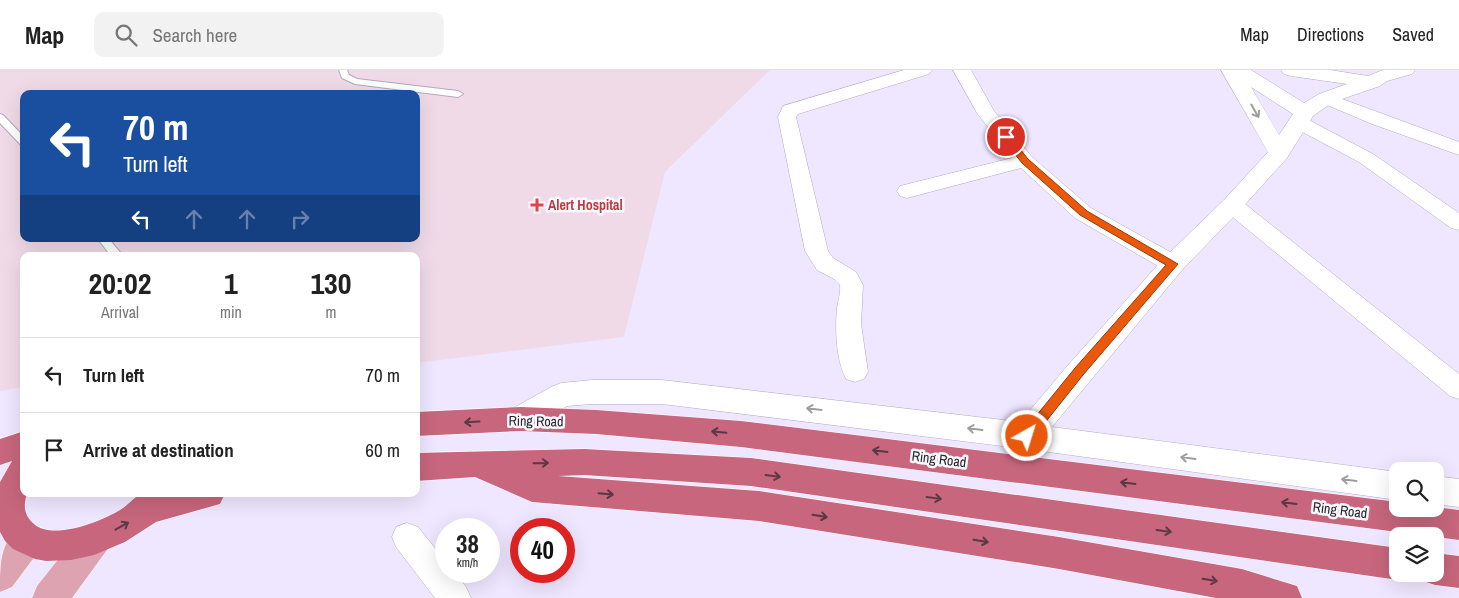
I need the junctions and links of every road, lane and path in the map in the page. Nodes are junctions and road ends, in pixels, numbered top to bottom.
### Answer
1 (344, 70) edge
2 (923, 70) edge
3 (962, 70) edge
4 (1231, 70) edge
5 (1238, 70) edge
6 (1267, 70) edge
7 (1291, 70) edge
8 (1391, 73) edge
9 (458, 94) dead end
10 (1326, 98) junction
11 (0, 117) edge
12 (1301, 117) junction
13 (20, 139) edge
14 (1459, 149) edge
15 (1279, 153) junction
16 (1025, 161) junction
17 (907, 190) dead end
18 (1232, 205) junction
19 (1459, 223) edge
20 (105, 242) edge
21 (114, 252) edge
22 (1173, 264) junction
23 (855, 372) dead end
24 (1459, 389) edge
25 (521, 419) junction
26 (420, 424) edge
27 (1027, 436) junction
28 (20, 445) edge
29 (0, 452) edge
30 (475, 464) junction
31 (420, 467) edge
32 (20, 477) edge
33 (1389, 485) edge
34 (1444, 491) edge
35 (1459, 493) edge
36 (189, 497) edge
37 (156, 502) edge
38 (1459, 525) edge
39 (14, 532) edge
40 (407, 537) dead end
41 (94, 539) junction
42 (1389, 563) edge
43 (1444, 570) edge
44 (1459, 572) edge
45 (0, 575) edge
46 (50, 598) edge
47 (456, 598) edge
48 (1284, 598) edge

1 - 9 lane
2 - 23 street
3 - 16 street
4 -> 15 street
5 - 12 street
6 - 10 street
7 - 8 street
8 - 10 street
10 - 12 street
10 - 14 street
11 - 13 lane
12 - 15 street
12 - 19 street
15 - 18 street
16 - 17 street
16 - 22 street
18 - 22 street
18 - 24 street
20 - 21 lane
22 - 27 street
25 -> 26 highway, Ring Road
27 -> 25 street
38 -> 25 highway, Ring Road
33 -> 27 street
28 - 29 highway
30 - 31 highway
30 -> 42 highway
30 -> 48 highway
32 - 39 highway
34 - 35 street
36 - 37 highway
41 -> 37 highway
39 - 41 highway
39 - 45 main road
40 - 47 street
41 - 46 main road
43 - 44 highway

